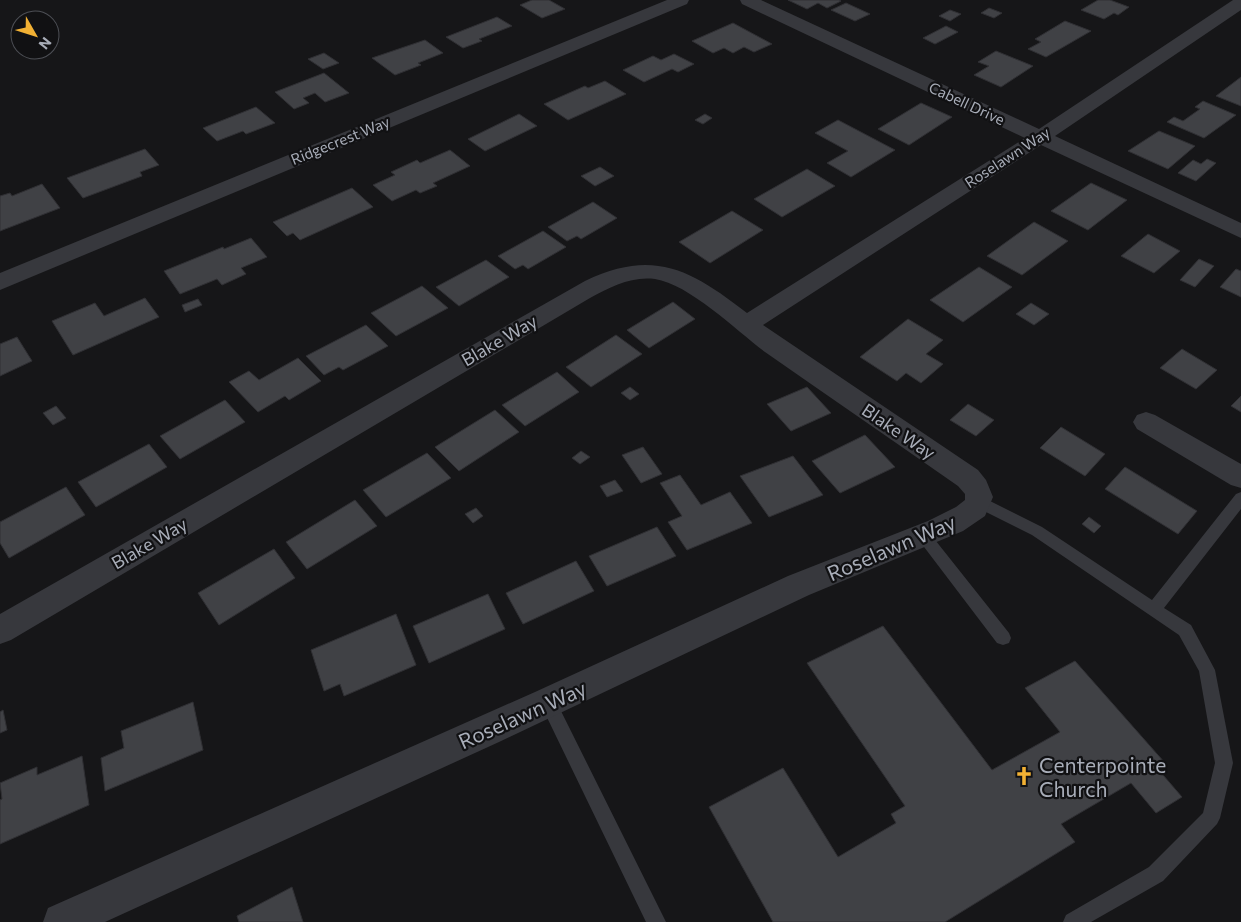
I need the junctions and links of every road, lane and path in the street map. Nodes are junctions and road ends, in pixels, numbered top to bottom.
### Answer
1 (681, 0) edge
2 (748, 0) edge
3 (1241, 2) edge
4 (1040, 137) junction
5 (1241, 231) edge
6 (0, 282) edge
7 (745, 325) junction
8 (1146, 422) dead end
9 (1241, 477) edge
10 (1241, 498) edge
11 (979, 502) junction
12 (923, 535) junction
13 (1154, 610) junction
14 (0, 630) edge
15 (1003, 638) dead end
16 (548, 703) junction
17 (110, 912) edge
18 (62, 922) edge
19 (656, 922) edge
20 (1073, 922) edge

1 - 6 street, Ridgecrest Way
2 - 4 street, Cabell Drive
3 - 4 street, Roselawn Way
4 - 5 street, Cabell Drive
4 - 7 street, Roselawn Way
7 - 11 street, Blake Way
7 - 14 street, Blake Way
8 - 9 street
10 - 13 lane
11 - 12 street, Roselawn Way
11 - 13 lane
12 - 15 lane
12 - 16 street, Roselawn Way
13 - 20 lane
16 - 17 street, Roselawn Way
16 - 19 lane
17 - 18 street, Roselawn Way

